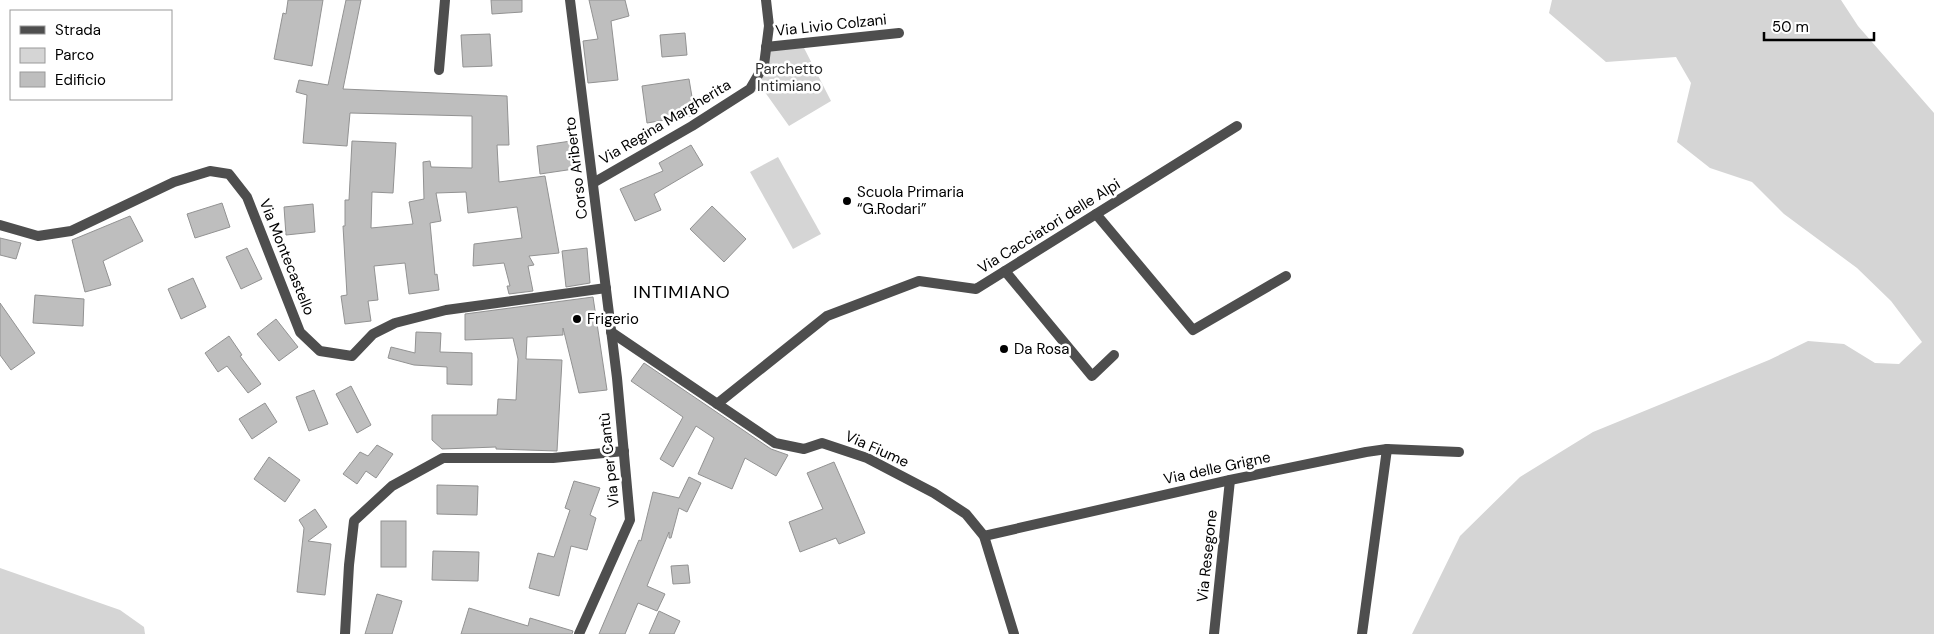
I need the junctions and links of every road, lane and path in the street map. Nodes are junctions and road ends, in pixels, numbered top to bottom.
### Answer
1 (445, 0) edge
2 (570, 0) edge
3 (766, 0) edge
4 (899, 33) dead end
5 (766, 48) junction
6 (439, 70) dead end
7 (1238, 126) dead end
8 (593, 183) junction
9 (1096, 214) junction
10 (0, 226) edge
11 (1005, 271) junction
12 (1286, 276) dead end
13 (606, 288) junction
14 (611, 332) junction
15 (1114, 355) dead end
16 (717, 404) junction
17 (1387, 449) junction
18 (624, 451) junction
19 (1460, 452) dead end
20 (1230, 480) junction
21 (984, 536) junction
22 (344, 634) edge
23 (579, 634) edge
24 (1014, 634) edge
25 (1214, 634) edge
26 (1362, 634) edge

1 - 6 street
2 - 8 street, Corso Ariberto
3 - 5 street, Via Regina Margherita
4 - 5 street, Via Livio Colzani
5 - 8 street, Via Regina Margherita
7 - 9 street, Via Cacciatori delle Alpi
8 - 13 street, Corso Ariberto
9 - 11 street, Via Cacciatori delle Alpi
9 - 12 street
10 - 13 street, Via Montecastello
11 - 15 street
11 - 16 street, Via Cacciatori delle Alpi
13 - 14 street, Corso Ariberto
14 - 16 street, Via Fiume
14 - 18 street, Via per Cantù
16 - 21 street, Via Fiume
17 - 19 street, Via delle Grigne
17 - 20 street, Via delle Grigne
17 - 26 street
18 - 22 street
18 - 23 street, Via per Cantù
20 - 21 street, Via delle Grigne
20 - 25 street, Via Resegone
21 - 24 street, Via Fiume

